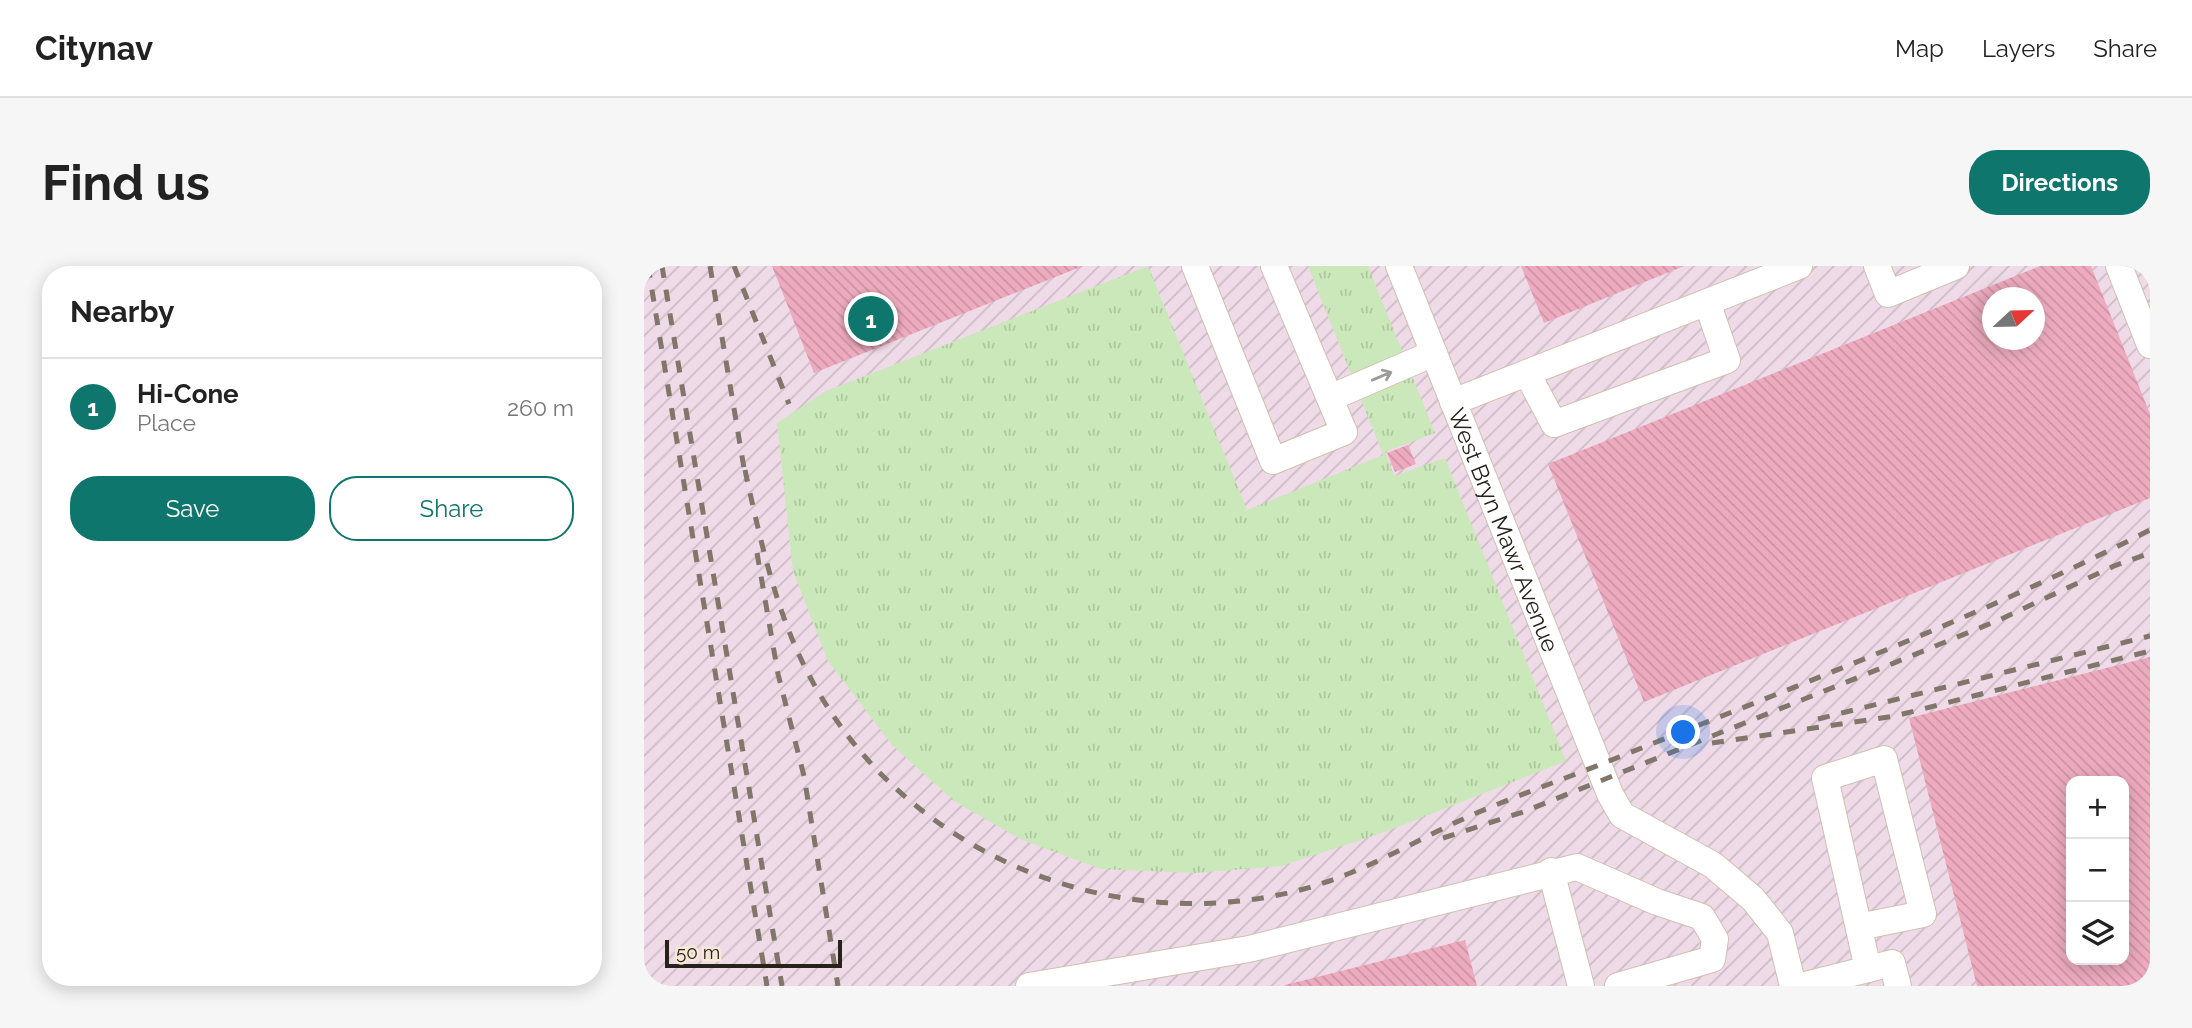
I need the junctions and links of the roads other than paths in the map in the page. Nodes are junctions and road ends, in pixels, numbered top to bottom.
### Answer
1 (1195, 266) edge
2 (1274, 266) edge
3 (1399, 266) edge
4 (1799, 266) edge
5 (1877, 266) edge
6 (1956, 266) edge
7 (2119, 266) edge
8 (1707, 302) junction
9 (2150, 345) edge
10 (1434, 354) junction
11 (1527, 373) junction
12 (1330, 398) junction
13 (1453, 402) junction
14 (1551, 871) junction
15 (1859, 927) junction
16 (1868, 969) junction
17 (1029, 986) edge
18 (1581, 986) edge
19 (1618, 986) edge
20 (1793, 986) edge
21 (1801, 986) edge
22 (1898, 986) edge

1 - 12 street
2 - 12 street
3 - 10 street, West Bryn Mawr Avenue
4 - 8 street
5 - 6 street
7 - 9 street
8 - 11 street
8 - 11 street
12 -> 10 street
10 - 13 street, West Bryn Mawr Avenue
11 - 13 street
13 - 20 street, West Bryn Mawr Avenue
14 - 17 street
14 - 18 street
14 - 19 street
15 - 15 street
15 - 16 street
16 - 21 street
16 - 22 street

